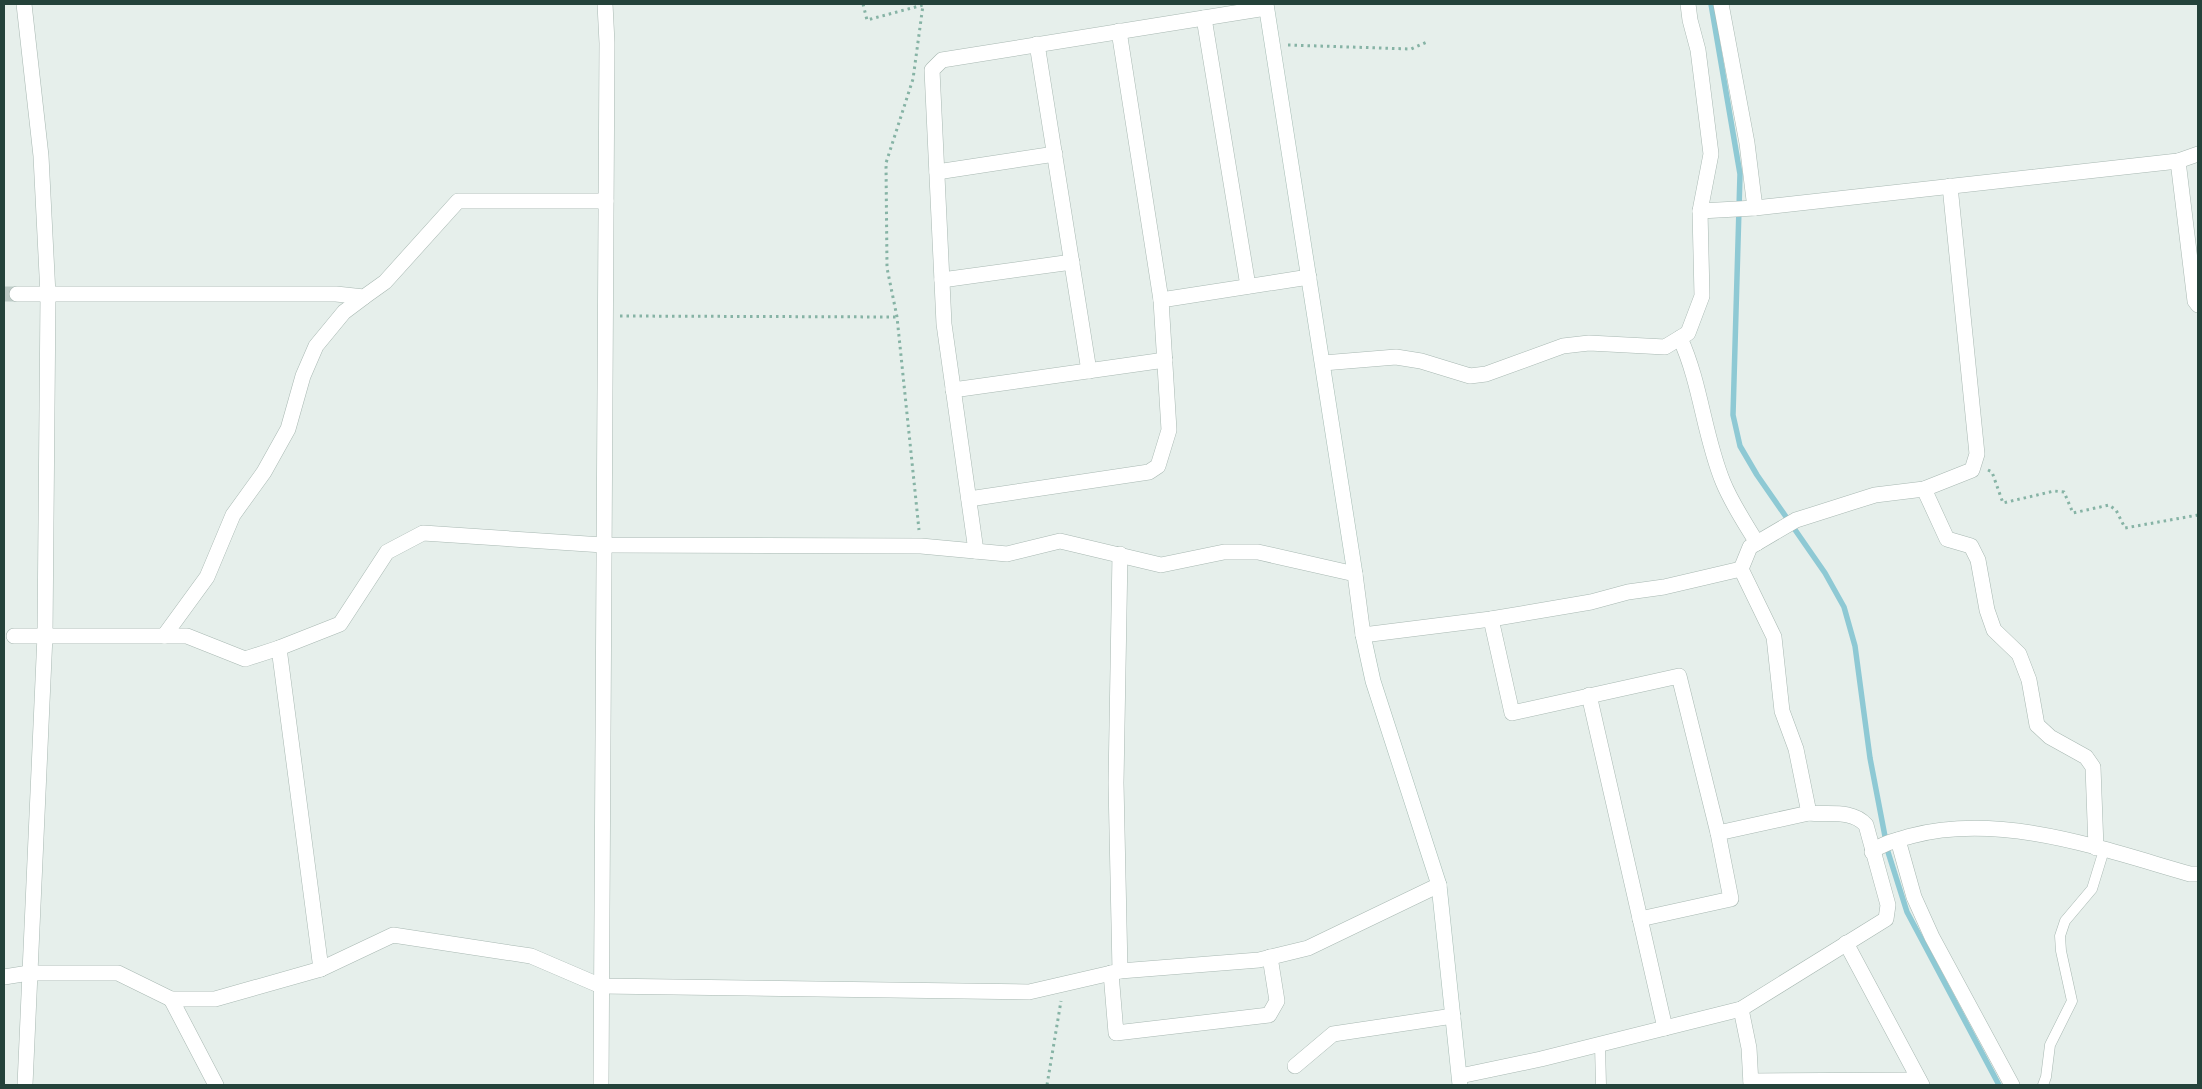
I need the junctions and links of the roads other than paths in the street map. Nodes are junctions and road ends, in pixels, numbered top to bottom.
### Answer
1 (24, 4) edge
2 (605, 4) edge
3 (1688, 4) edge
4 (1721, 4) edge
5 (1266, 6) edge
6 (1204, 18) junction
7 (1119, 31) junction
8 (1037, 44) junction
9 (1055, 154) junction
10 (2198, 154) edge
11 (2178, 161) junction
12 (937, 172) junction
13 (1950, 186) junction
14 (606, 200) junction
15 (1750, 208) junction
16 (1707, 211) junction
17 (1072, 262) junction
18 (1309, 277) junction
19 (942, 280) junction
20 (1248, 286) junction
21 (17, 294) tunnel mouth
22 (48, 295) junction
23 (364, 297) junction
24 (1162, 300) junction
25 (2198, 305) edge
26 (1680, 338) junction
27 (1165, 360) junction
28 (1323, 363) junction
29 (1089, 371) junction
30 (953, 390) junction
31 (1924, 489) junction
32 (969, 499) junction
33 (1757, 543) junction
34 (603, 545) junction
35 (976, 551) junction
36 (1120, 554) junction
37 (1741, 569) junction
38 (1355, 574) junction
39 (1491, 618) junction
40 (45, 635) junction
41 (1363, 635) junction
42 (14, 636) dead end
43 (164, 636) junction
44 (279, 648) junction
45 (1589, 695) junction
46 (1808, 813) junction
47 (1718, 833) junction
48 (1885, 845) junction
49 (2100, 849) junction
50 (2198, 874) edge
51 (1439, 885) junction
52 (1640, 919) junction
53 (1846, 944) junction
54 (1270, 958) junction
55 (321, 969) junction
56 (1115, 972) junction
57 (29, 974) junction
58 (4, 977) edge
59 (601, 986) junction
60 (171, 999) junction
61 (1741, 1009) junction
62 (1453, 1016) junction
63 (1665, 1028) junction
64 (1600, 1045) junction
65 (1295, 1066) dead end
66 (1460, 1080) edge
67 (1751, 1083) edge
68 (1920, 1083) edge
69 (25, 1085) edge
70 (216, 1085) edge
71 (601, 1085) edge
72 (1602, 1085) edge
73 (2012, 1085) edge
74 (2043, 1085) edge

1 - 22 street
2 - 14 street
3 - 16 street
4 - 15 street
5 - 6 street
5 - 18 street
6 - 7 street
6 - 20 street
7 - 8 street
7 - 24 street
8 - 9 street
8 - 12 street
9 - 12 street
9 - 17 street
10 - 11 street
11 - 13 street
11 - 25 street
12 - 19 street
13 - 15 street
13 - 31 street
14 - 23 street
14 - 34 street
15 - 16 street
16 - 26 street
17 - 19 street
17 - 29 street
18 - 20 street
18 - 28 street
19 - 30 street
20 - 24 street
21 - 22 street
22 - 23 street
22 - 40 street
23 - 43 street
24 - 27 street
26 - 28 street
26 - 33 street
27 - 29 street
27 - 32 street
28 - 38 street
29 - 30 street
30 - 32 street
31 - 33 street
31 - 49 street
32 - 35 street
33 - 37 street
34 - 35 street
34 - 44 street
34 - 59 street
35 - 36 street
36 - 38 street
36 - 56 street
37 - 39 street
37 - 46 street
38 - 41 street
39 - 41 street
39 - 45 street
40 - 42 street
40 - 43 street
40 - 57 street
41 - 51 street
43 - 44 street
44 - 55 street
45 - 47 street
45 - 52 street
46 - 47 street
46 - 48 street
47 - 52 street
48 - 49 street
48 - 53 street
48 - 73 street
49 - 50 street
49 - 74 lane
51 - 54 street
51 - 62 street
52 - 63 street
53 - 61 street
53 - 68 street
54 - 56 street
54 - 56 street
55 - 59 street
55 - 60 street
56 - 59 street
57 - 58 street
57 - 60 street
57 - 69 street
59 - 71 street
60 - 70 street
61 - 63 street
61 - 67 street
62 - 65 street
62 - 66 street
63 - 64 street
64 - 66 street
64 - 72 lane
67 - 68 street

